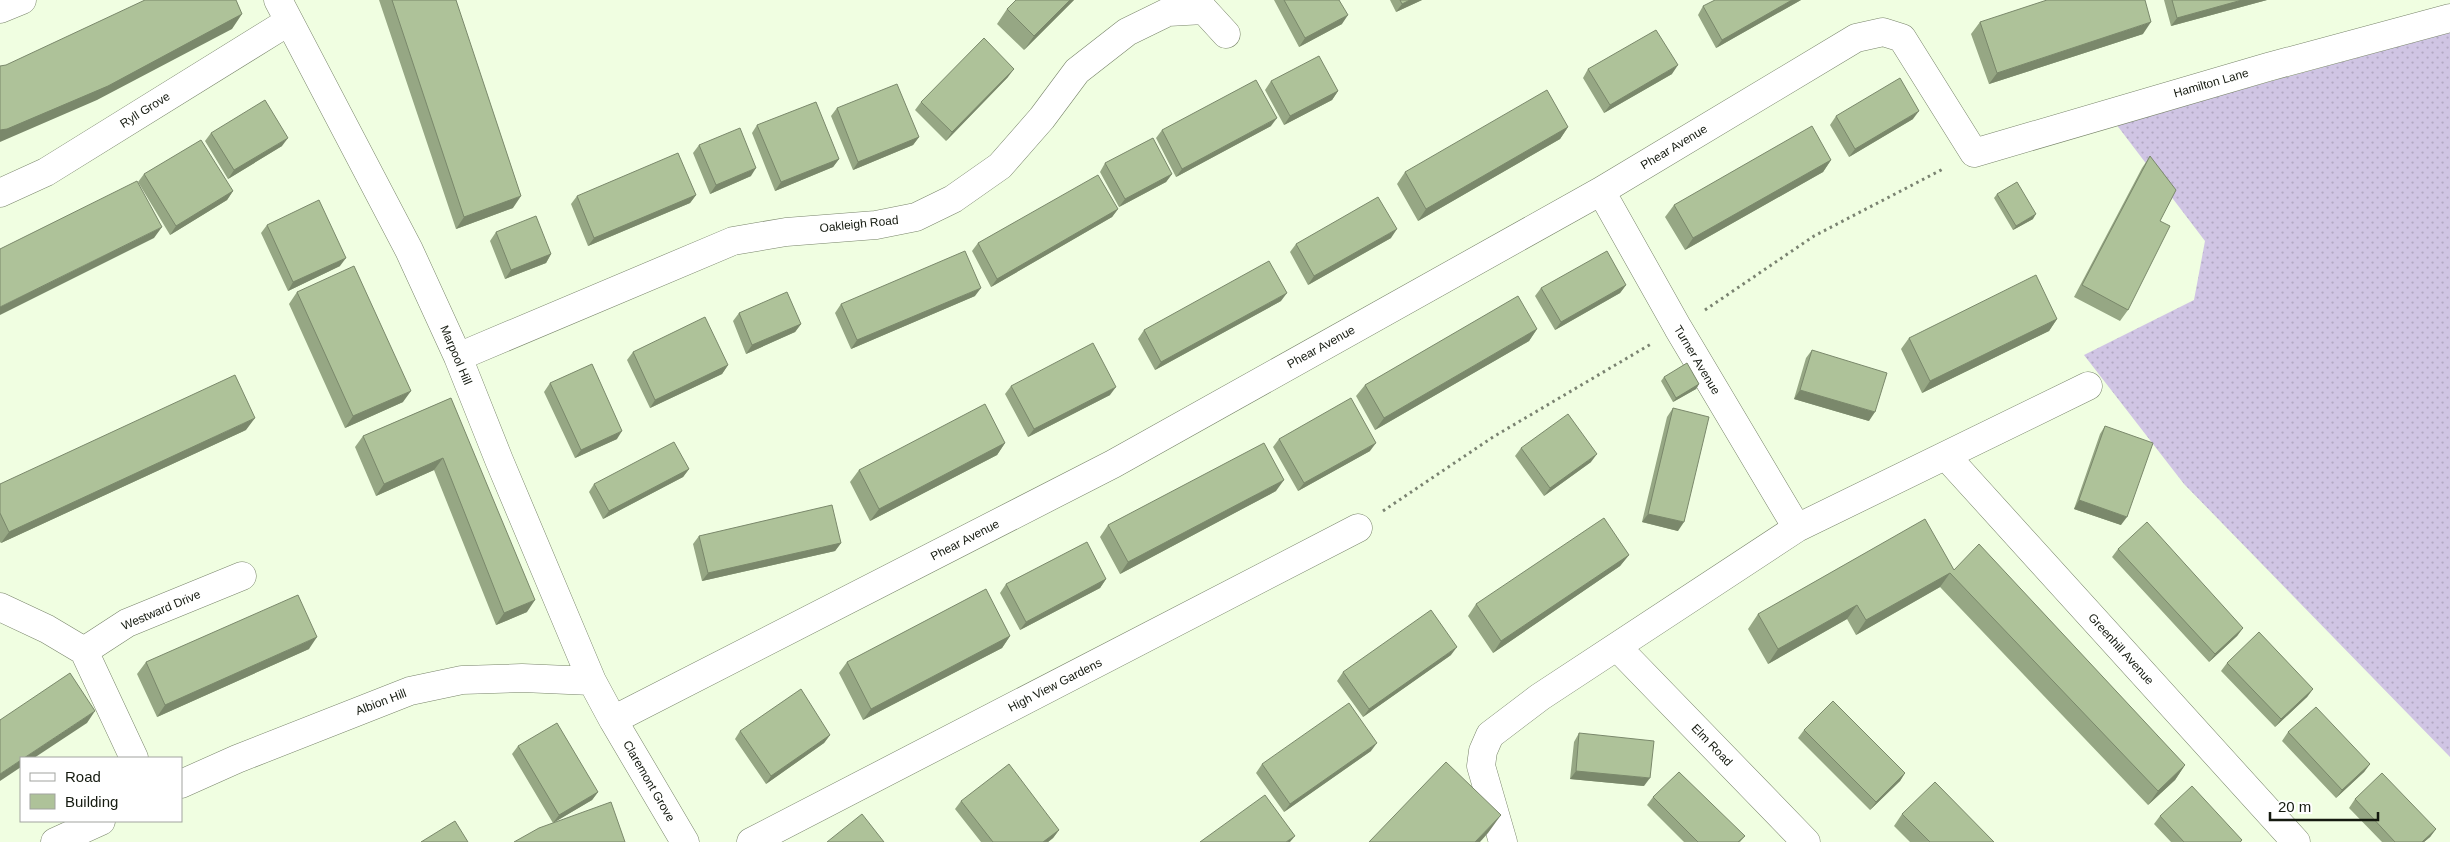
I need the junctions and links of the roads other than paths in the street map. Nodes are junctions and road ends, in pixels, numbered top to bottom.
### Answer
1 (22, 0) edge
2 (0, 9) edge
3 (283, 11) edge
4 (2450, 18) edge
5 (1226, 34) dead end
6 (1974, 153) joint
7 (1601, 191) junction
8 (0, 193) edge
9 (458, 357) junction
10 (2088, 386) dead end
11 (1946, 456) junction
12 (1358, 528) dead end
13 (1797, 528) junction
14 (242, 576) dead end
15 (0, 606) edge
16 (1617, 647) junction
17 (84, 651) junction
18 (592, 680) junction
19 (613, 720) junction
20 (134, 757) edge
21 (182, 784) edge
22 (99, 822) edge
23 (56, 842) edge
24 (685, 842) edge
25 (751, 842) edge
26 (1503, 842) edge
27 (1806, 842) edge
28 (2296, 842) edge

1 - 2 street
3 - 8 street, Ryll Grove
3 - 9 street, Marpool Hill
4 - 6 street, Hamilton Lane
5 - 9 street, Oakleigh Road
6 - 7 street, Phear Avenue
7 - 13 street, Turner Avenue
7 - 19 street, Phear Avenue
9 - 18 street, Marpool Hill
10 - 11 street
11 - 13 street
11 - 28 street, Greenhill Avenue
12 - 25 street, High View Gardens
13 - 16 street
14 - 17 street, Westward Drive
15 - 17 street
16 - 26 street
16 - 27 street, Elm Road
17 - 20 street
18 - 19 street, Marpool Hill
18 - 21 street, Albion Hill
19 - 24 street, Claremont Grove
22 - 23 street

